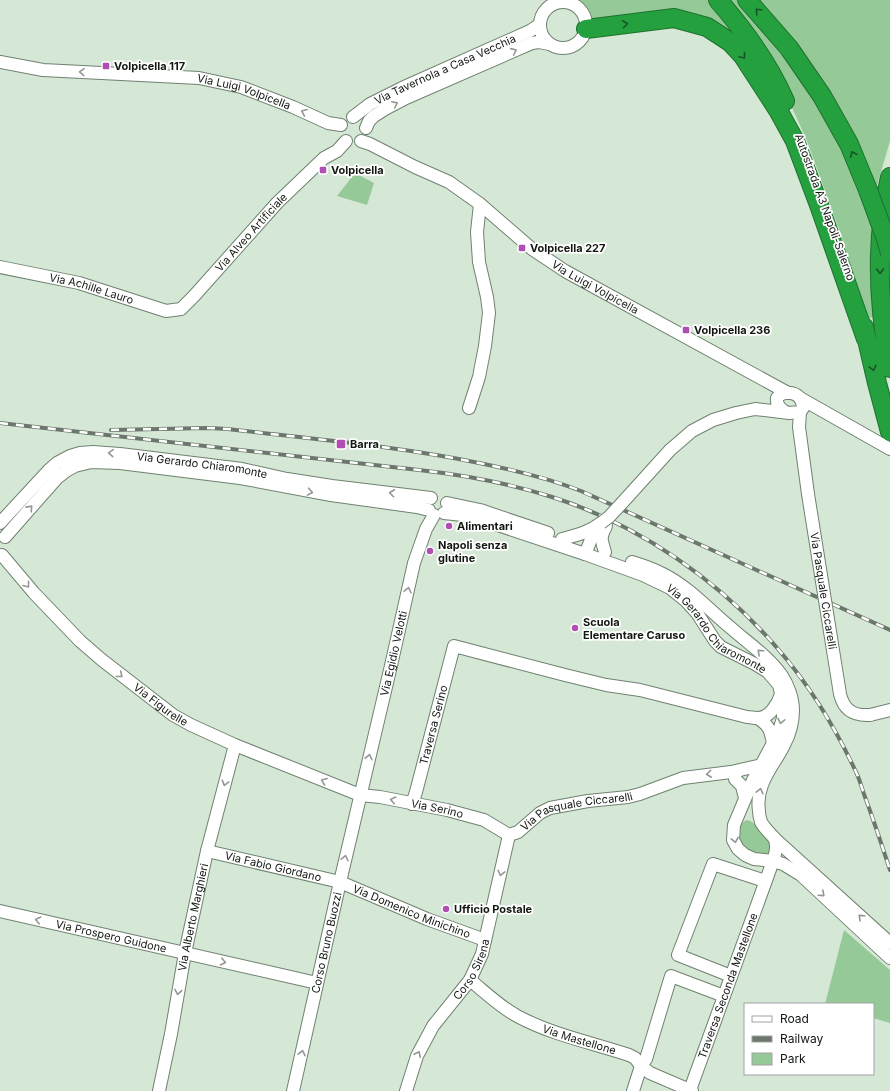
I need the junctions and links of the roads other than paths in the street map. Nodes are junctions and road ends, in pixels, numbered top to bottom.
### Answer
1 (718, 0) edge
2 (747, 0) edge
3 (564, 1) edge
4 (546, 4) edge
5 (539, 25) junction
6 (586, 29) junction
7 (549, 44) junction
8 (0, 62) edge
9 (353, 117) junction
10 (342, 134) junction
11 (365, 137) junction
12 (890, 177) edge
13 (480, 204) junction
14 (890, 253) edge
15 (0, 267) edge
16 (181, 309) joint
17 (866, 339) junction
18 (890, 368) edge
19 (781, 395) junction
20 (800, 398) junction
21 (469, 408) dead end
22 (755, 409) junction
23 (822, 411) junction
24 (794, 412) junction
25 (890, 432) edge
26 (890, 449) edge
27 (437, 508) junction
28 (0, 523) edge
29 (602, 526) junction
30 (2, 535) edge
31 (562, 538) junction
32 (588, 548) junction
33 (605, 552) junction
34 (1, 556) edge
35 (730, 628) junction
36 (715, 641) junction
37 (781, 694) junction
38 (890, 710) edge
39 (759, 719) junction
40 (773, 744) junction
41 (236, 745) junction
42 (762, 765) junction
43 (738, 776) junction
44 (360, 795) junction
45 (746, 798) junction
46 (412, 804) junction
47 (736, 820) junction
48 (761, 823) junction
49 (510, 835) junction
50 (775, 839) junction
51 (207, 851) junction
52 (754, 859) junction
53 (774, 861) junction
54 (796, 865) junction
55 (766, 881) junction
56 (340, 882) junction
57 (0, 911) edge
58 (485, 940) junction
59 (890, 943) edge
60 (185, 953) junction
61 (890, 958) edge
62 (731, 976) junction
63 (470, 980) junction
64 (317, 984) junction
65 (724, 996) junction
66 (641, 1066) junction
67 (160, 1091) edge
68 (293, 1091) edge
69 (406, 1091) edge
70 (633, 1091) edge
71 (691, 1091) edge

1 - 17 highway, Autostrada A3 Napoli-Salerno
14 -> 2 highway, bridge
3 - 4 street
3 - 6 street
4 - 5 street
5 - 7 street
5 - 9 street, Via Tavernola a Casa Vecchia
6 - 7 street
6 -> 17 highway
11 -> 7 street, Via Tavernola a Casa Vecchia
10 -> 8 street, Via Luigi Volpicella
9 - 10 street
9 - 11 street
10 - 11 street
10 - 16 street, Via Alveo Artificiale
11 - 13 street, Via Luigi Volpicella
12 -> 18 highway
13 - 19 street, Via Luigi Volpicella
13 - 21 street
15 - 16 street, Via Achille Lauro
17 -> 25 highway, Autostrada A3 Napoli-Salerno
19 - 20 street, Via Luigi Volpicella
19 - 22 street
19 - 24 street, Via Pasquale Ciccarelli
20 - 23 street
20 - 24 street
22 - 24 street
22 - 29 street, bridge
23 - 24 street
23 - 26 street
24 - 38 street, Via Pasquale Ciccarelli, bridge
27 -> 28 street, Via Gerardo Chiaromonte
30 -> 27 street, Via Gerardo Chiaromonte
27 - 31 street, Via Gerardo Chiaromonte
27 - 32 street, Via Gerardo Chiaromonte
44 -> 27 street, Via Egidio Velotti
29 - 31 street
29 - 32 street
29 - 33 street
30 - 34 street
31 - 32 street, Via Gerardo Chiaromonte
32 - 33 street, Via Gerardo Chiaromonte
32 - 36 street, Via Gerardo Chiaromonte
33 - 35 street, Via Gerardo Chiaromonte
34 -> 41 street, Via Figurelle
35 - 36 street
48 -> 35 street, Via Gerardo Chiaromonte
36 - 37 street, Via Gerardo Chiaromonte
37 - 39 street
37 -> 40 street, Via Gerardo Chiaromonte
39 - 40 street
39 - 46 street, Traversa Serino
40 - 42 street, Via Gerardo Chiaromonte
44 -> 41 street, Via Figurelle
41 -> 51 street, Via Alberto Marghieri
42 - 43 street, Via Pasquale Ciccarelli
42 - 45 street, Via Gerardo Chiaromonte
43 - 45 street
43 -> 49 street, Via Pasquale Ciccarelli
46 -> 44 street, Via Serino
56 -> 44 street, Corso Bruno Buozzi
45 - 47 street, Via Gerardo Chiaromonte
46 - 49 street, Via Serino
47 - 48 street
47 -> 52 street, Via Gerardo Chiaromonte
48 - 50 street
49 -> 58 street, Corso Sirena
50 - 53 street
50 - 54 street
51 - 56 street, Via Fabio Giordano
51 - 60 street, Via Alberto Marghieri
52 - 53 street, Via Gerardo Chiaromonte
52 - 55 street
53 - 54 street
53 - 55 street, Traversa Seconda Mastellone
54 - 55 street
59 -> 54 street
54 -> 61 street
55 - 62 street, Traversa Seconda Mastellone
55 - 62 street
56 - 58 street, Via Domenico Minichino
56 - 64 street, Corso Bruno Buozzi
60 -> 57 street, Via Prospero Guidone
58 - 63 street, Corso Sirena
60 -> 64 street, Via Prospero Guidone
60 -> 67 street, Via Alberto Marghieri
62 - 65 street, Traversa Seconda Mastellone
63 - 66 street, Via Mastellone
69 -> 63 street, Corso Sirena
68 -> 64 street, Corso Bruno Buozzi
65 - 66 street
65 - 71 street, Traversa Seconda Mastellone
66 - 70 street
66 - 71 street, Via Mastellone

